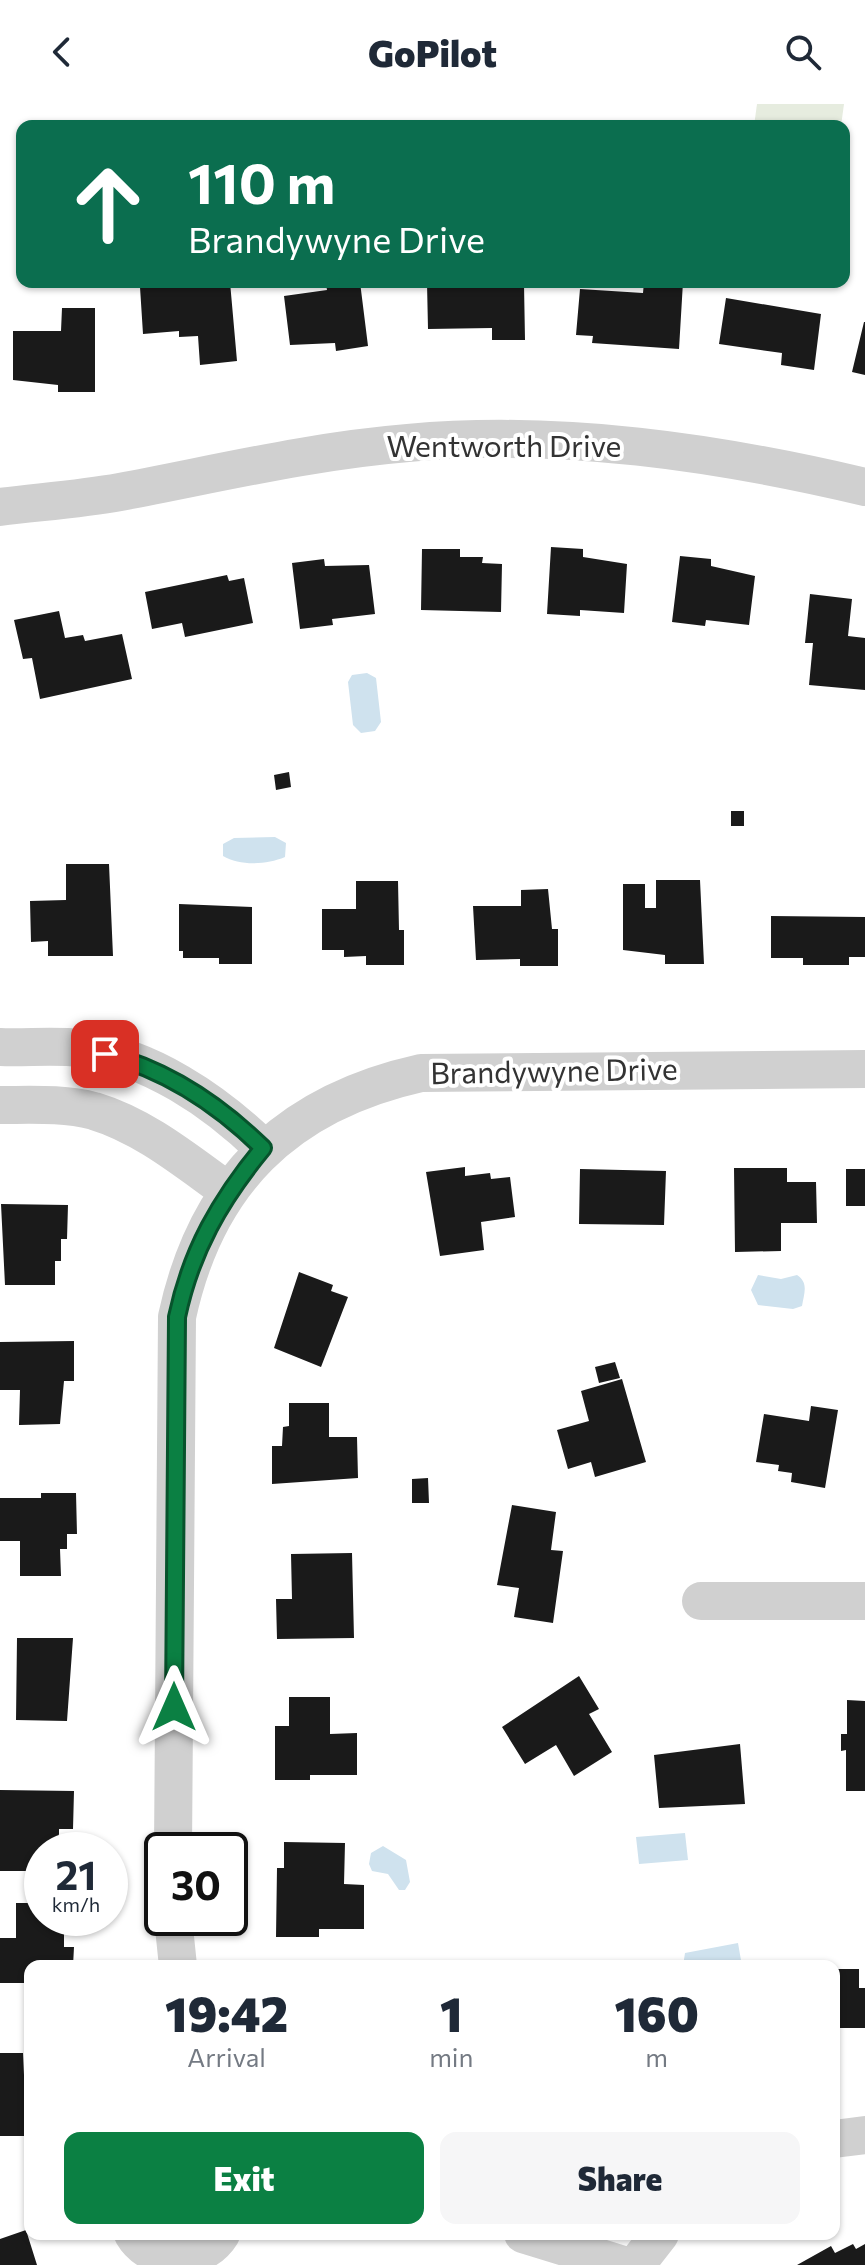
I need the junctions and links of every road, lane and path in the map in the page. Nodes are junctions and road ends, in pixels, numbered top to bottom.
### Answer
1 (865, 487) edge
2 (0, 507) edge
3 (0, 1047) edge
4 (865, 1069) edge
5 (0, 1105) edge
6 (263, 1148) junction
7 (228, 1191) junction
8 (701, 1601) dead end
9 (865, 1601) edge
10 (173, 1832) edge
11 (175, 1936) edge
12 (177, 1960) edge
13 (865, 2135) edge
14 (840, 2138) edge
15 (139, 2240) edge
16 (215, 2240) edge
17 (542, 2240) edge
18 (655, 2240) edge
19 (623, 2265) edge
20 (636, 2265) edge

1 - 2 street, Wentworth Drive
3 - 6 street
4 - 6 street, Brandywyne Drive
5 - 7 street
6 - 7 street, Brandywyne Drive
7 - 10 street, Brandywyne Drive
8 - 9 street
11 - 12 street
13 - 14 street
15 - 16 street
17 - 19 street
18 - 20 street

